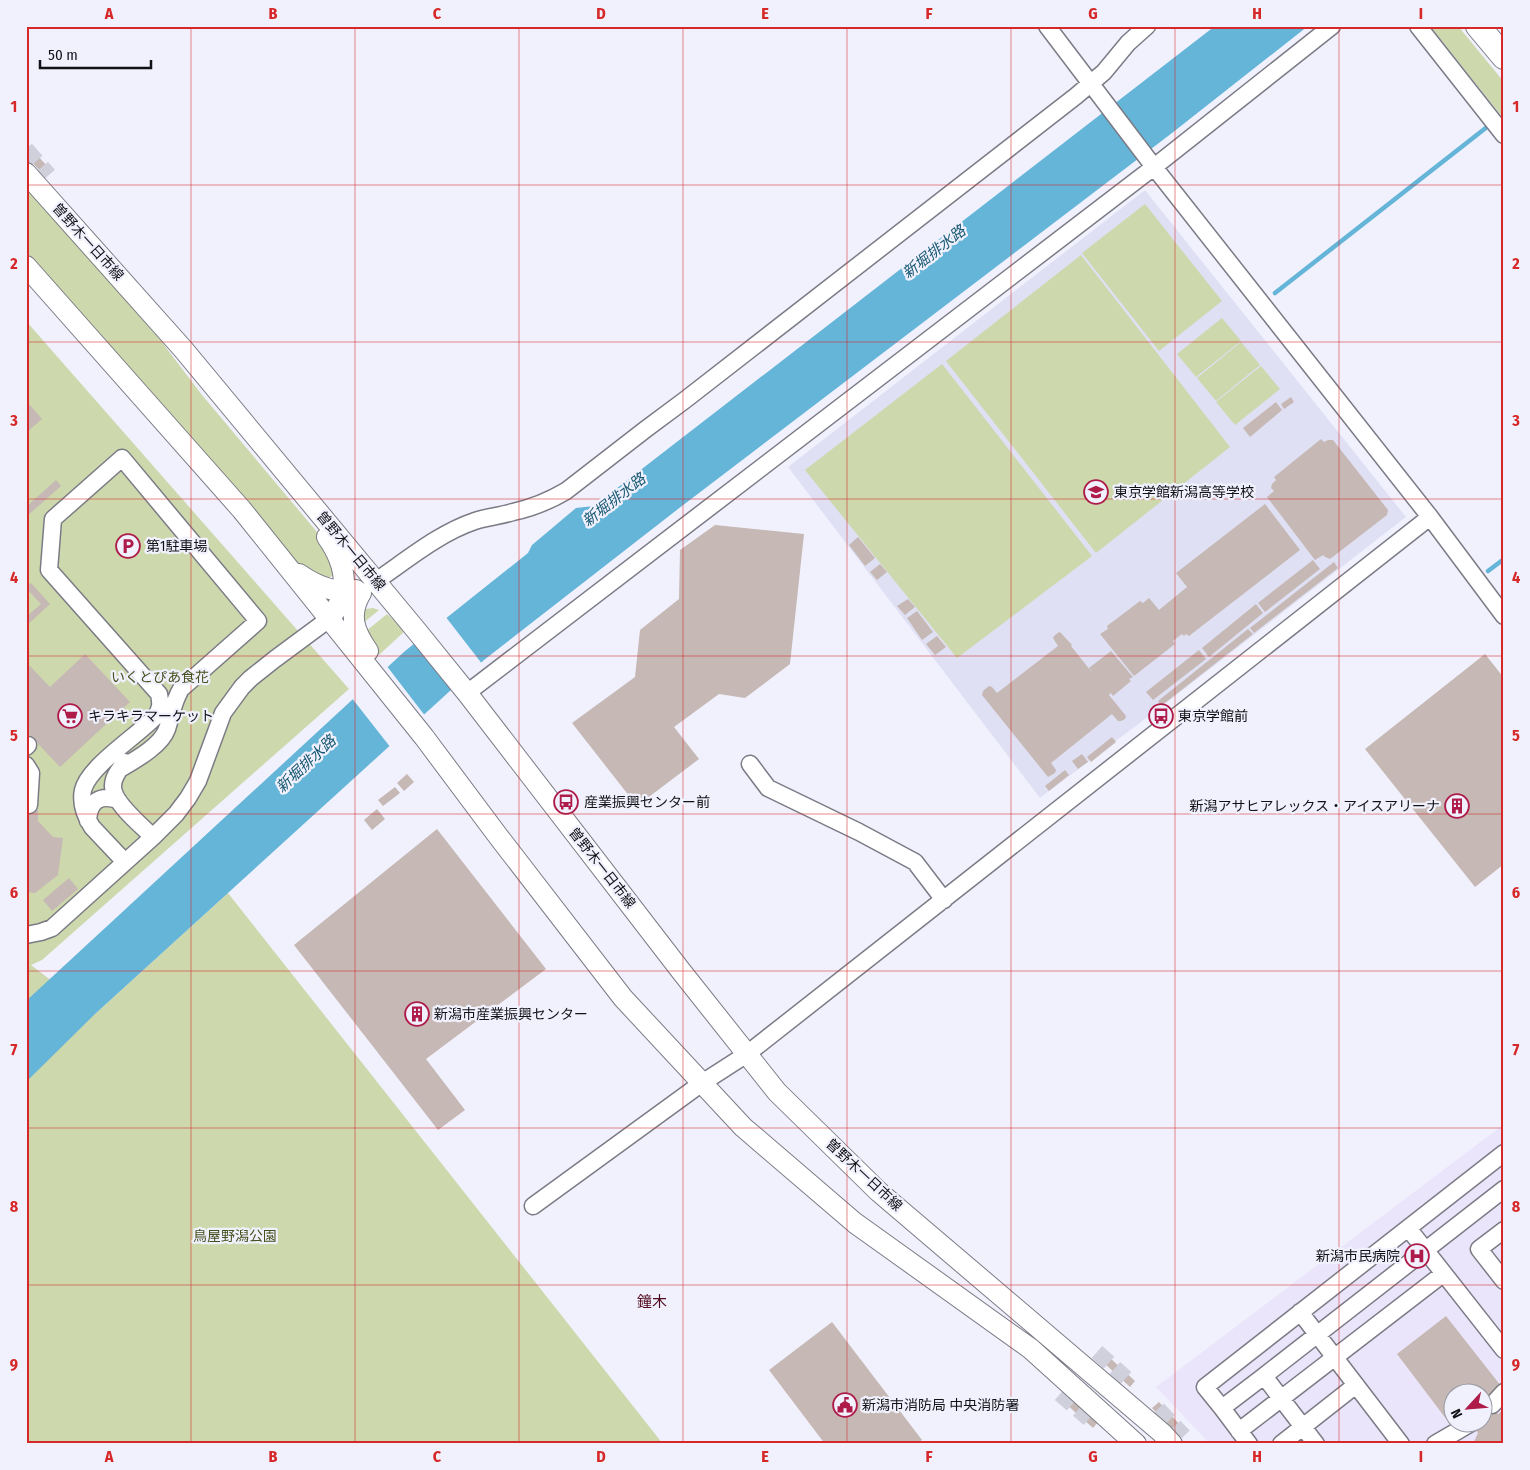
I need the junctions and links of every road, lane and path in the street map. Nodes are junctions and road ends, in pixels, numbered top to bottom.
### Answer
1 (1047, 26) edge
2 (1147, 26) edge
3 (1332, 26) edge
4 (1418, 26) edge
5 (1478, 26) edge
6 (1504, 57) edge
7 (1091, 83) junction
8 (1504, 134) edge
9 (1150, 161) junction
10 (26, 173) tunnel mouth
11 (26, 266) edge
12 (288, 474) junction
13 (1430, 517) junction
14 (285, 564) junction
15 (354, 598) junction
16 (403, 613) junction
17 (1504, 616) edge
18 (376, 669) junction
19 (466, 691) junction
20 (750, 764) dead end
21 (26, 765) edge
22 (118, 800) junction
23 (29, 805) dead end
24 (88, 821) junction
25 (153, 837) junction
26 (126, 862) junction
27 (944, 900) junction
28 (26, 935) edge
29 (747, 1054) junction
30 (702, 1083) junction
31 (1504, 1153) edge
32 (1504, 1189) edge
33 (533, 1206) dead end
34 (1408, 1228) junction
35 (1504, 1230) edge
36 (1425, 1250) junction
37 (1443, 1274) junction
38 (1503, 1278) edge
39 (1300, 1312) junction
40 (1316, 1334) junction
41 (1504, 1350) edge
42 (1334, 1358) junction
43 (1264, 1376) junction
44 (1356, 1386) junction
45 (1504, 1392) edge
46 (1282, 1398) junction
47 (1492, 1404) dead end
48 (1222, 1408) junction
49 (1303, 1427) junction
50 (1456, 1432) edge
51 (1244, 1437) edge
52 (1136, 1444) edge
53 (1172, 1444) edge
54 (1281, 1444) edge
55 (1316, 1444) edge
56 (1401, 1444) edge
57 (1435, 1444) edge

1 - 7 street
2 - 7 street
3 - 9 street
4 - 8 street
5 - 6 highway
7 - 9 street
7 - 15 street
9 - 13 street
9 - 19 street
10 - 12 main road, 曽野木一日市線
11 - 14 main road, 曽野木一日市線
12 - 15 main road, 曽野木一日市線
12 - 15 main road
13 - 17 street
13 - 27 street
14 - 15 main road, 曽野木一日市線
14 - 15 main road
15 - 16 main road, 曽野木一日市線
15 - 16 main road
15 - 18 main road, 曽野木一日市線
15 - 18 main road
15 - 25 street
16 - 19 main road, 曽野木一日市線
18 - 30 main road, 曽野木一日市線
19 - 29 main road, 曽野木一日市線
20 - 27 street
21 - 23 street
22 - 24 street
22 - 24 street
22 - 25 street
24 - 26 street
25 - 26 street
26 - 28 street
27 - 29 street
29 - 30 street
29 - 53 main road, 曽野木一日市線
30 - 33 street
30 - 52 main road, 曽野木一日市線
31 - 34 street
32 - 36 street
34 - 36 street
34 - 39 street
35 - 38 street
36 - 37 street
36 - 40 street
37 - 41 street
37 - 42 street
39 - 40 street
39 - 48 street
40 - 42 street
40 - 43 street
42 - 44 street
42 - 46 street
43 - 46 street
43 - 48 street
44 - 49 street
44 - 56 street
45 - 47 street
46 - 49 street
46 - 51 street
48 - 51 street
49 - 54 street
49 - 55 street
50 - 57 street

